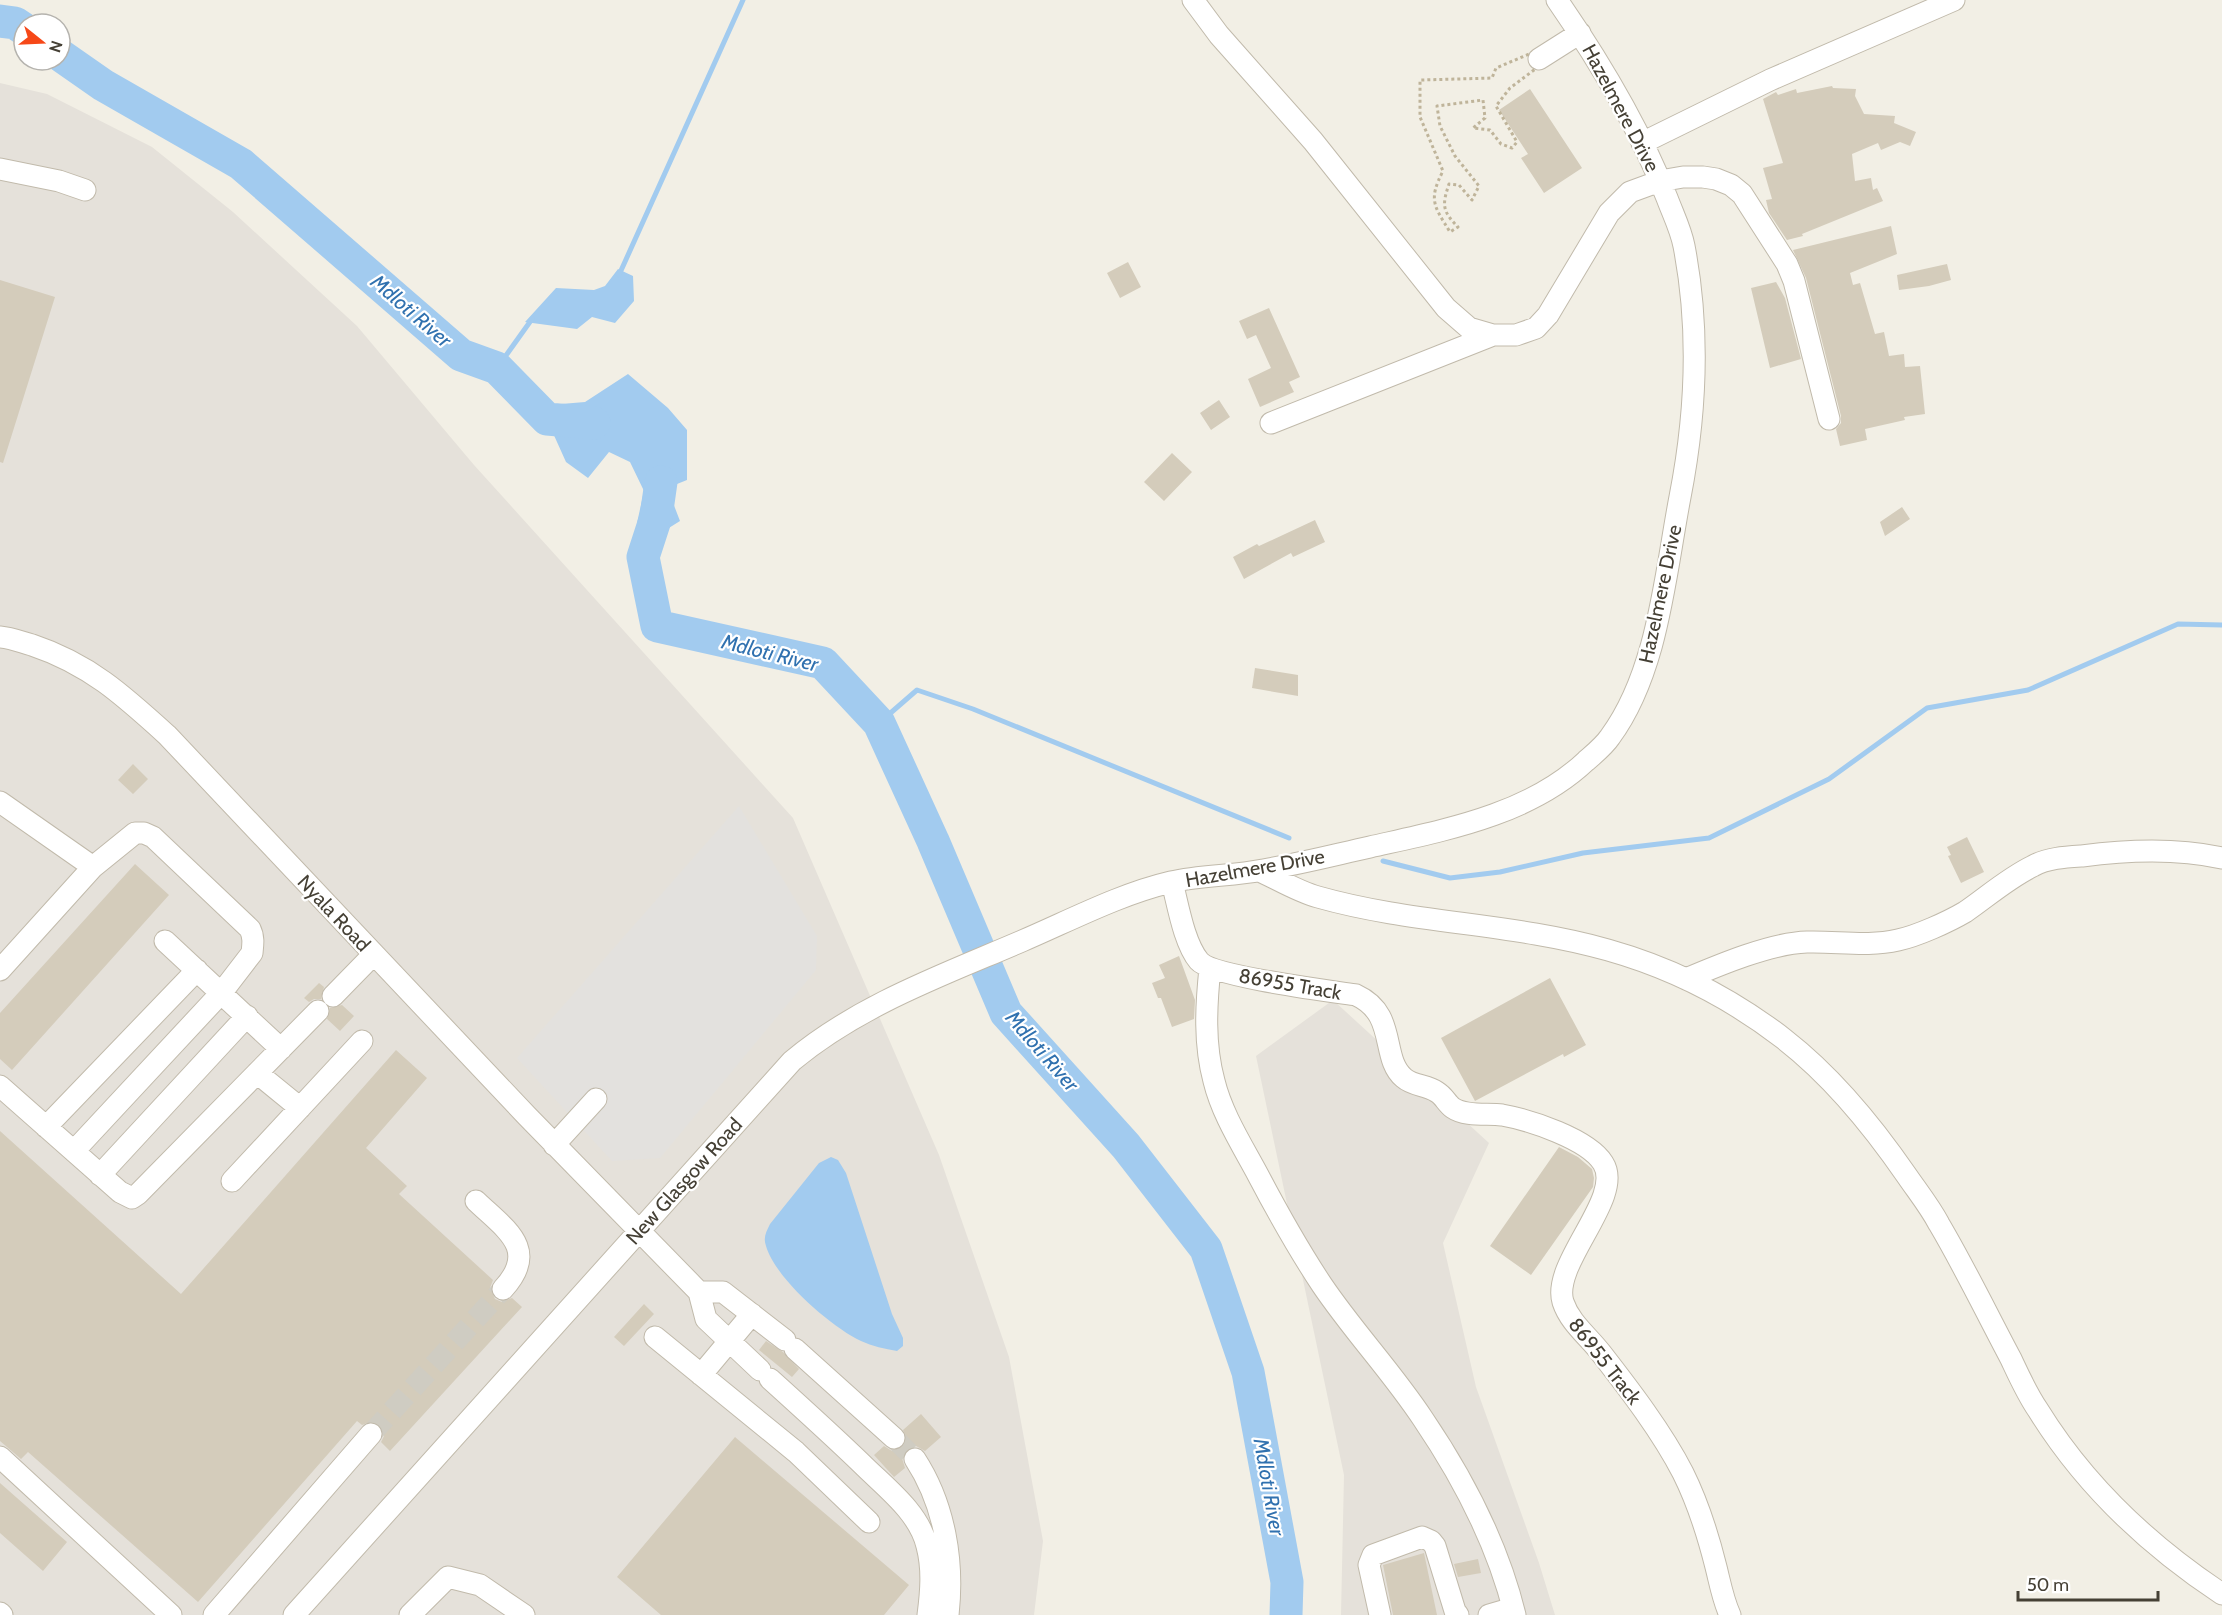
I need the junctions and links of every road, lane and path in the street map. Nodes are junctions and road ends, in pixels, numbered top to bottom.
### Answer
1 (1193, 0) edge
2 (1557, 0) edge
3 (1954, 0) edge
4 (1580, 33) junction
5 (1539, 59) junction
6 (1642, 143) junction
7 (0, 169) edge
8 (1660, 182) junction
9 (86, 190) dead end
10 (1493, 335) junction
11 (1829, 419) dead end
12 (1271, 423) dead end
13 (0, 637) edge
14 (0, 802) edge
15 (2222, 858) edge
16 (93, 867) junction
17 (1260, 871) junction
18 (1172, 882) junction
19 (165, 941) dead end
20 (374, 954) junction
21 (1210, 968) junction
22 (0, 970) edge
23 (197, 970) junction
24 (1686, 979) junction
25 (222, 992) junction
26 (247, 1016) junction
27 (363, 1041) dead end
28 (281, 1049) junction
29 (258, 1072) junction
30 (0, 1086) edge
31 (596, 1098) dead end
32 (300, 1108) junction
33 (46, 1127) junction
34 (555, 1145) junction
35 (74, 1151) junction
36 (100, 1175) junction
37 (232, 1181) dead end
38 (476, 1201) dead end
39 (639, 1232) junction
40 (503, 1289) tunnel mouth
41 (699, 1292) junction
42 (752, 1314) junction
43 (655, 1337) dead end
44 (729, 1341) junction
45 (701, 1375) junction
46 (371, 1434) tunnel mouth
47 (894, 1438) tunnel mouth
48 (0, 1457) edge
49 (915, 1459) tunnel mouth
50 (869, 1522) dead end
51 (2222, 1593) edge
52 (1514, 1612) edge
53 (171, 1615) edge
54 (214, 1615) edge
55 (294, 1615) edge
56 (410, 1615) edge
57 (524, 1615) edge
58 (928, 1615) edge
59 (948, 1615) edge
60 (1380, 1615) edge
61 (1458, 1615) edge
62 (1489, 1615) edge
63 (1730, 1615) edge

1 - 10 street
2 - 4 street, Hazelmere Drive
3 - 6 street
4 - 5 street, Hazelmere Drive
4 - 6 street, Hazelmere Drive
5 - 5 path
6 - 8 street, Hazelmere Drive
7 - 9 street
8 - 10 street
8 - 11 street
8 - 17 street, Hazelmere Drive
10 - 12 street
13 - 20 street, Nyala Road
14 - 16 street
15 - 24 street
16 - 22 street
16 - 25 street
17 - 18 street, Hazelmere Drive
17 - 24 street
18 - 21 street
18 - 39 street, New Glasgow Road
19 - 23 street
20 - 28 street
20 - 34 street, Nyala Road
21 - 52 street
21 - 63 street, 86955 Track
23 - 25 street
23 - 33 street
24 - 51 street
25 - 26 street
25 - 35 street
26 - 28 street
26 - 36 street
27 - 32 street
28 - 29 street
29 - 32 street
29 - 36 street
30 - 33 street
31 - 34 street
32 - 37 street
33 - 35 street
34 - 39 street, Nyala Road
35 - 36 street
38 - 40 street
39 - 41 street, Nyala Road
39 - 55 street, New Glasgow Road
41 - 42 street
41 - 44 street
42 - 44 street
42 - 47 street
43 - 45 street
44 - 45 street
44 - 58 street
45 - 50 street
46 - 54 street
48 - 53 street
49 - 59 street
52 - 62 street
56 - 57 street
60 - 61 street

